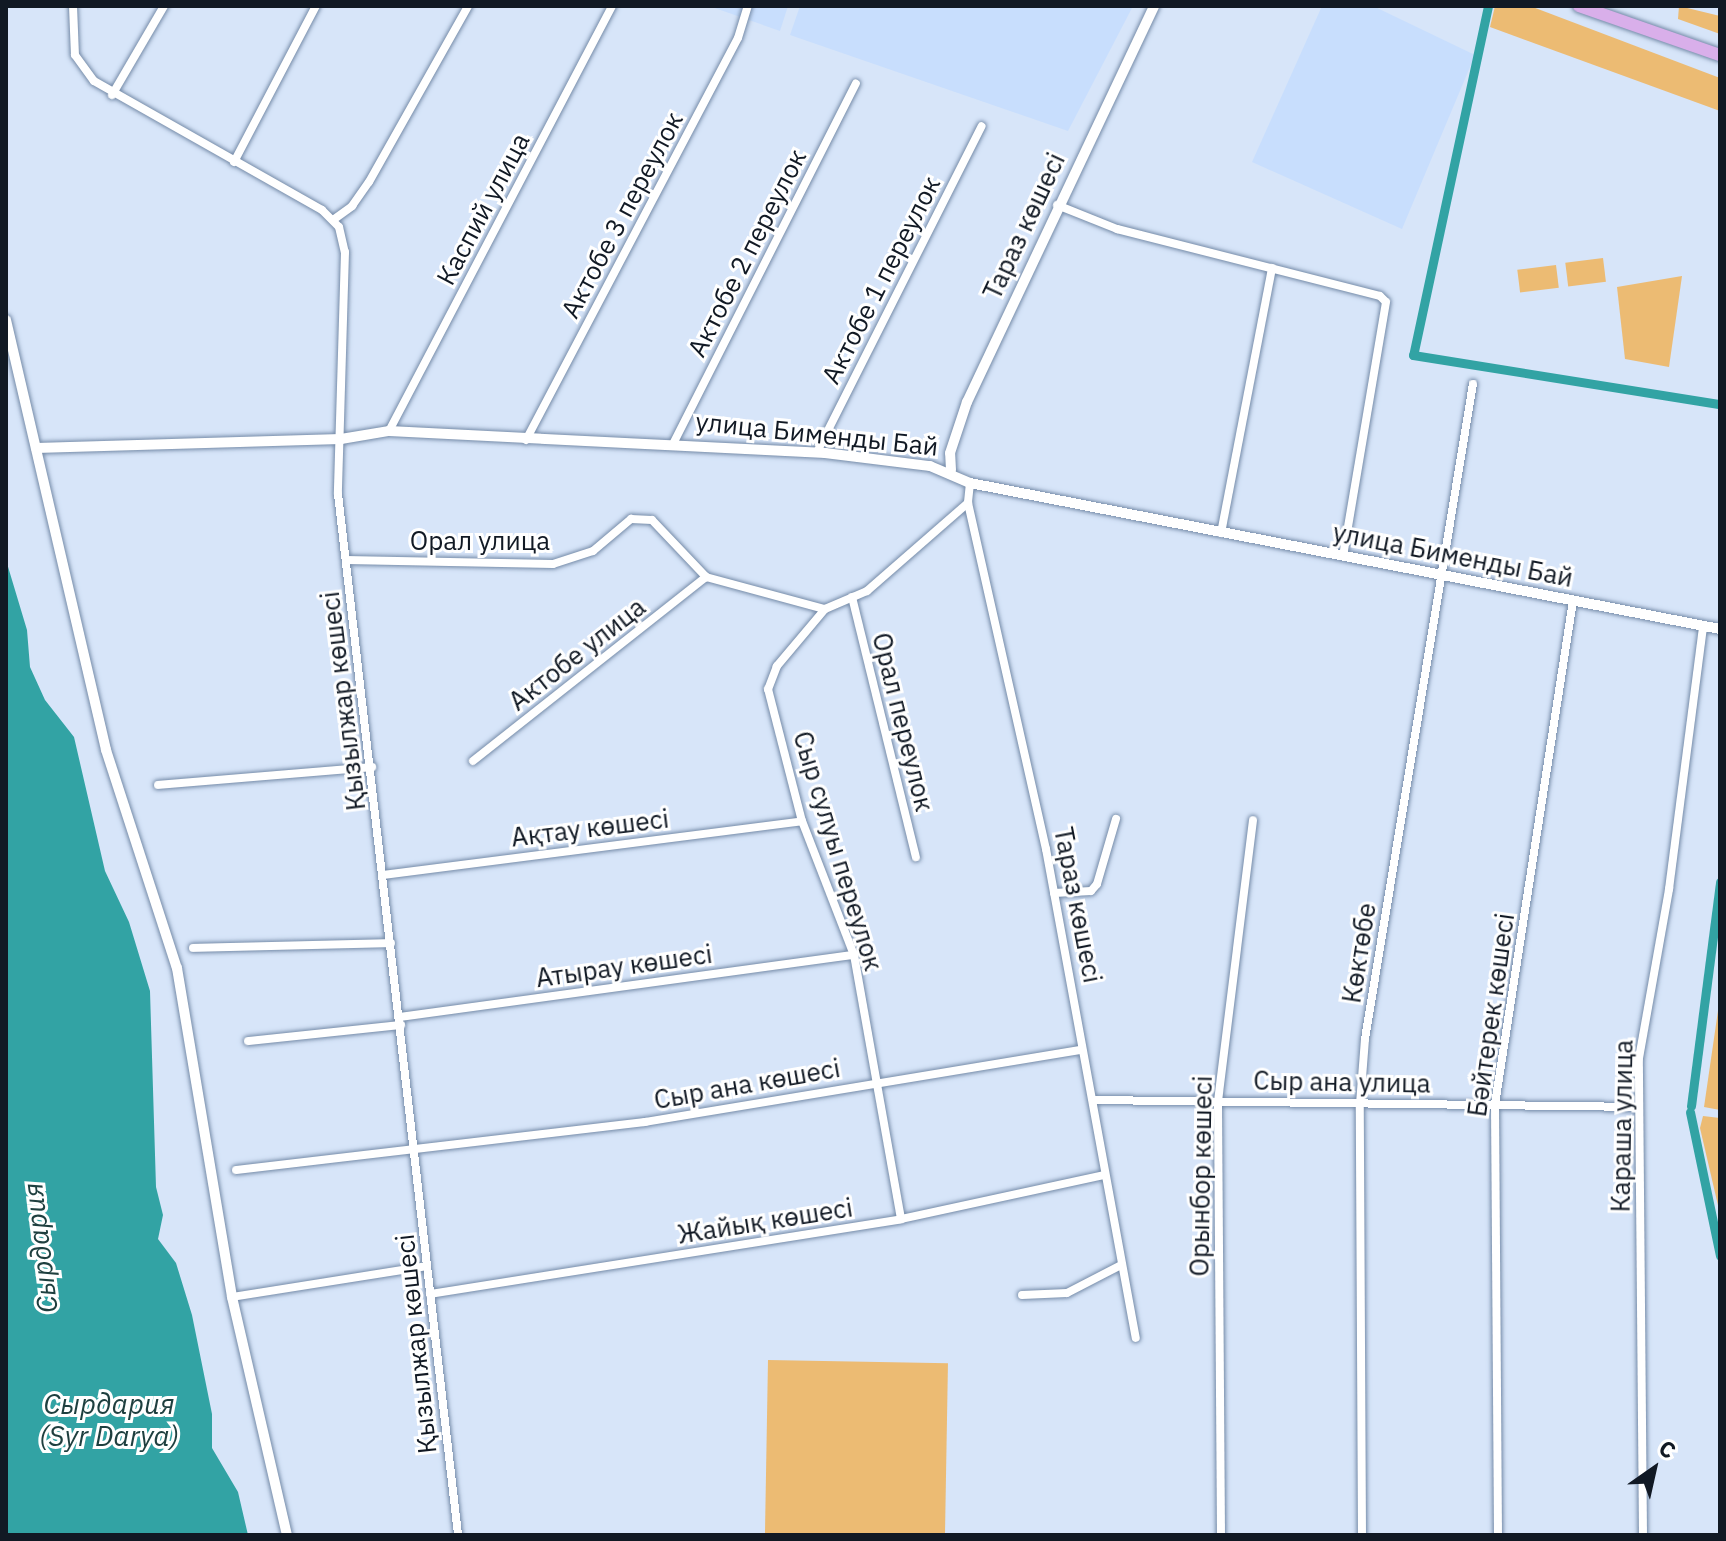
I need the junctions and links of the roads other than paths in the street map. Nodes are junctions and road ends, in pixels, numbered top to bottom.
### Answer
1 (73, 6) edge
2 (164, 6) edge
3 (316, 6) edge
4 (468, 6) edge
5 (612, 6) edge
6 (748, 6) edge
7 (1154, 6) edge
8 (1579, 6) edge
9 (1720, 55) edge
10 (856, 83) dead end
11 (112, 95) junction
12 (982, 126) dead end
13 (234, 162) junction
14 (1057, 205) junction
15 (333, 220) junction
16 (1272, 268) junction
17 (6, 320) edge
18 (1473, 384) dead end
19 (389, 431) junction
20 (341, 439) junction
21 (526, 440) junction
22 (674, 442) junction
23 (36, 448) junction
24 (817, 452) junction
25 (951, 470) junction
26 (970, 483) junction
27 (968, 503) junction
28 (1221, 533) junction
29 (1343, 555) junction
30 (346, 560) junction
31 (1440, 575) junction
32 (706, 577) junction
33 (852, 597) junction
34 (1573, 601) junction
35 (825, 609) junction
36 (1703, 626) junction
37 (1720, 629) edge
38 (473, 761) dead end
39 (372, 767) junction
40 (158, 785) dead end
41 (1116, 819) dead end
42 (1253, 820) dead end
43 (802, 821) junction
44 (916, 857) dead end
45 (383, 875) junction
46 (1054, 893) junction
47 (391, 943) junction
48 (193, 948) dead end
49 (854, 955) junction
50 (400, 1021) junction
51 (248, 1041) dead end
52 (1082, 1050) junction
53 (875, 1082) junction
54 (1093, 1100) junction
55 (1218, 1101) junction
56 (1360, 1104) junction
57 (1495, 1104) junction
58 (1639, 1107) junction
59 (417, 1152) junction
60 (236, 1170) dead end
61 (1104, 1175) junction
62 (901, 1219) junction
63 (1121, 1265) junction
64 (427, 1266) junction
65 (430, 1294) junction
66 (1022, 1295) dead end
67 (232, 1297) junction
68 (1136, 1338) dead end
69 (287, 1535) edge
70 (458, 1535) edge
71 (1221, 1535) edge
72 (1362, 1535) edge
73 (1498, 1535) edge
74 (1643, 1535) edge

1 - 11 street
2 - 11 street
3 - 13 street
4 - 15 street
5 - 19 street, Каспий улица
6 - 21 street, Актобе 3 переулок
7 - 14 street, Тараз көшесі
8 - 9 main road
10 - 22 street, Актобе 2 переулок
11 - 13 street
12 - 24 street, Актобе 1 переулок
13 - 15 street
14 - 16 street
14 - 25 street, Тараз көшесі
15 - 20 street, Қызылжар көшесі
16 - 28 street
16 - 29 street
17 - 23 street
18 - 31 street, Көктөбе
19 - 20 street, улица Бименды Бай
19 - 21 street, улица Бименды Бай
20 - 23 street, улица Бименды Бай
20 - 30 street, Қызылжар көшесі
21 - 22 street, улица Бименды Бай
22 - 24 street, улица Бименды Бай
23 - 67 street
24 - 25 street, улица Бименды Бай
25 - 26 street, улица Бименды Бай
26 - 27 street, Тараз көшесі
26 - 28 street, улица Бименды Бай
27 - 33 street
27 - 46 street, Тараз көшесі
28 - 29 street, улица Бименды Бай
29 - 31 street, улица Бименды Бай
30 - 32 street, Орал улица
30 - 39 street, Қызылжар көшесі
31 - 34 street, улица Бименды Бай
31 - 56 street, Көктөбе
32 - 35 street
32 - 38 street, Актобе улица
33 - 35 street
33 - 44 street, Орал переулок
34 - 36 street, улица Бименды Бай
34 - 57 street, Бәйтерек көшесі
35 - 43 street, Сыр сулуы переулок
36 - 37 street, улица Бименды Бай
36 - 58 street, Караша улица
39 - 40 street
39 - 45 street, Қызылжар көшесі
41 - 46 street
42 - 55 street, Орынбор көшесі
43 - 45 street, Ақтау көшесі
43 - 49 street, Сыр сулуы переулок
45 - 47 street, Қызылжар көшесі
46 - 52 street, Тараз көшесі
47 - 48 street
47 - 50 street, Қызылжар көшесі
49 - 50 street, Атырау көшесі
49 - 53 street, Сыр сулуы переулок
50 - 51 street, Атырау көшесі
50 - 59 street, Қызылжар көшесі
52 - 53 street, Сыр ана көшесі
52 - 54 street, Тараз көшесі
53 - 59 street, Сыр ана көшесі
53 - 62 street, Сыр сулуы переулок
54 - 55 street, Сыр ана улица
54 - 61 street, Тараз көшесі
55 - 56 street, Сыр ана улица
55 - 71 street, Орынбор көшесі
56 - 57 street, Сыр ана улица
56 - 72 street, Көктөбе
57 - 58 street, Сыр ана улица
57 - 73 street, Бәйтерек көшесі
58 - 74 street, Караша улица
59 - 60 street, Сыр ана көшесі
59 - 64 street, Қызылжар көшесі
61 - 62 street, Жайық көшесі
61 - 63 street, Тараз көшесі
62 - 65 street, Жайық көшесі
63 - 66 street
63 - 68 street, Тараз көшесі
64 - 65 street, Қызылжар көшесі
64 - 67 street
65 - 70 street, Қызылжар көшесі
67 - 69 street

